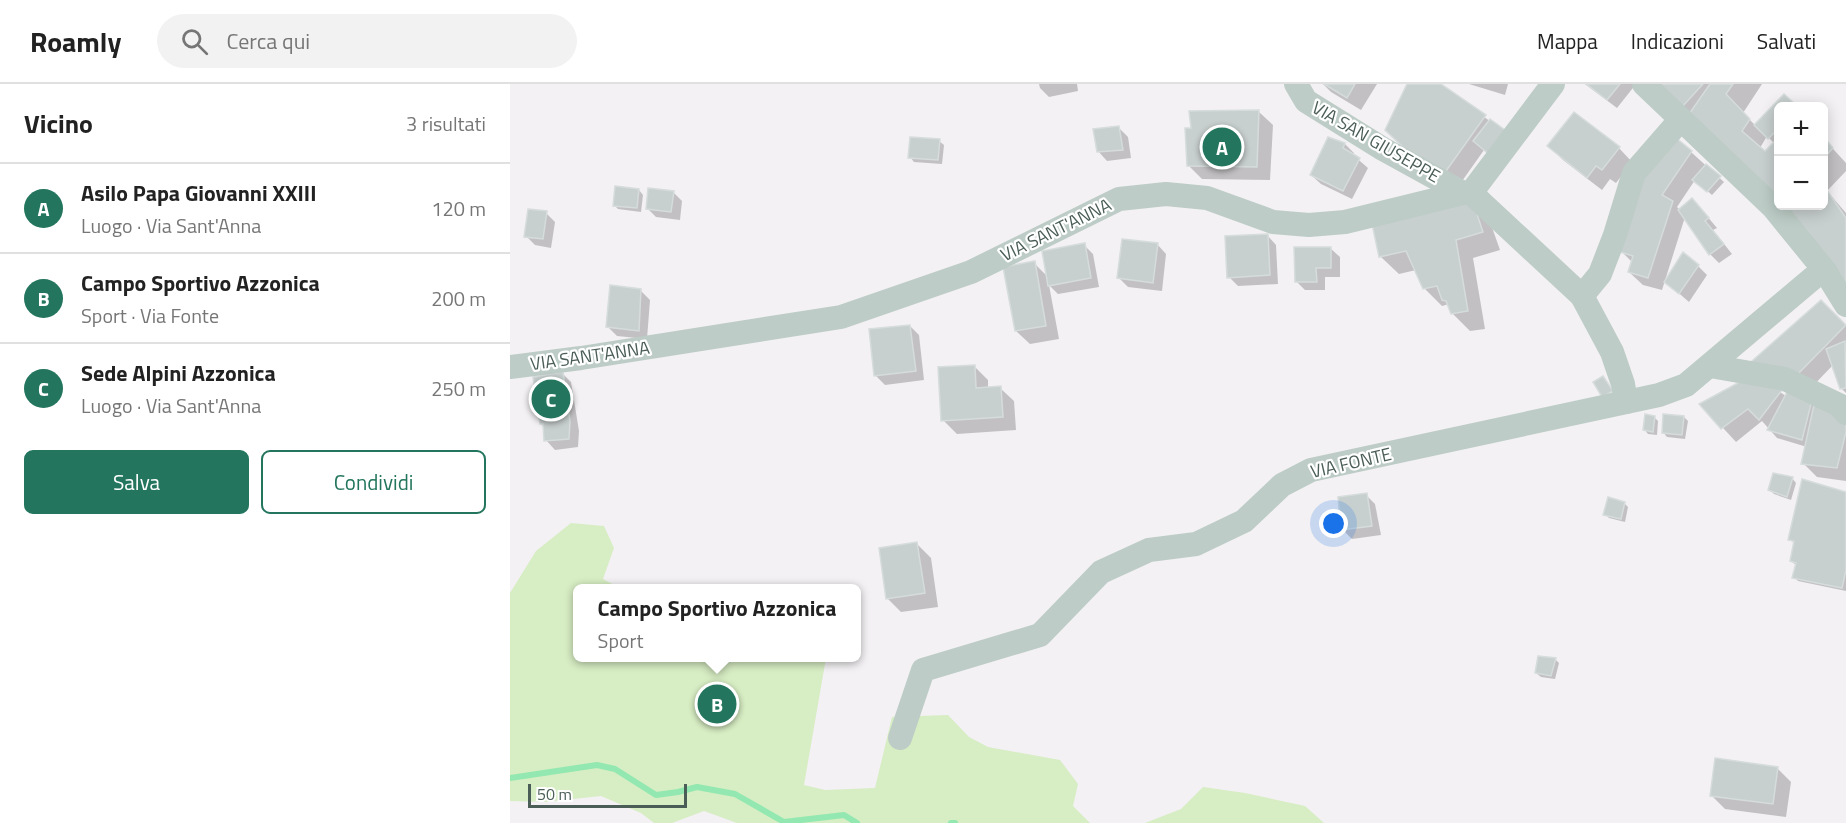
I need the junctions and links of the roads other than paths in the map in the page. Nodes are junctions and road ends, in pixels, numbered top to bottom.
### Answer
1 (1296, 84) edge
2 (1553, 84) edge
3 (1644, 84) edge
4 (1681, 119) junction
5 (1467, 193) junction
6 (1825, 271) junction
7 (1582, 296) junction
8 (1846, 305) edge
9 (1710, 366) junction
10 (510, 367) edge
11 (1626, 402) junction
12 (1846, 413) edge
13 (900, 738) dead end

1 - 5 street, VIA SAN GIUSEPPE
2 - 5 street
3 - 4 street
4 - 6 street
4 - 7 street
5 - 7 street, VIA SAN GIUSEPPE
5 - 10 street, VIA SANT'ANNA
6 - 8 street
6 - 9 street, VIA FONTE
7 - 11 street, VIA SAN GIUSEPPE
9 - 11 street, VIA FONTE
9 - 12 street
11 - 13 street, VIA FONTE

